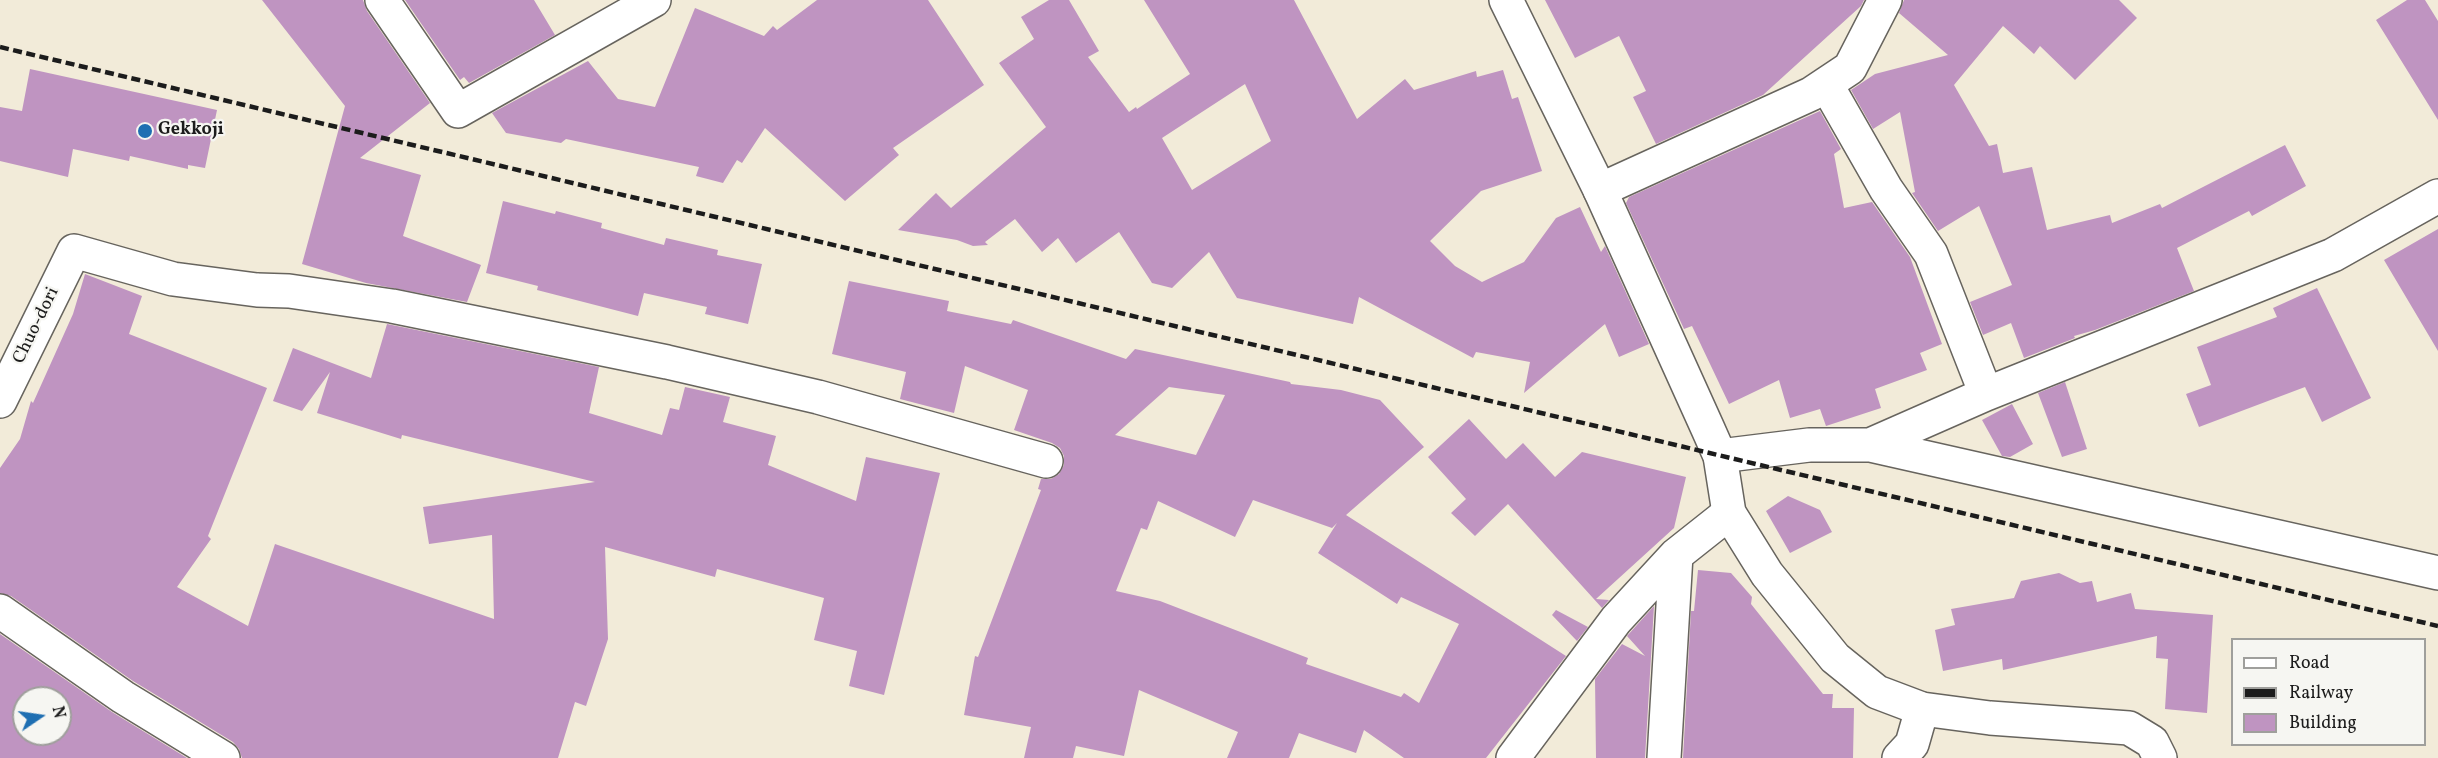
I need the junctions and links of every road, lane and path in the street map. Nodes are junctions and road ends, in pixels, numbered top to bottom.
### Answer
1 (382, 0) edge
2 (654, 0) edge
3 (1506, 0) edge
4 (1885, 0) edge
5 (1826, 84) junction
6 (1600, 190) junction
7 (2438, 195) edge
8 (1986, 394) junction
9 (0, 401) edge
10 (1870, 445) junction
11 (1719, 456) junction
12 (1046, 461) dead end
13 (1729, 513) junction
14 (1676, 555) junction
15 (2438, 573) edge
16 (0, 610) edge
17 (1922, 710) junction
18 (223, 758) edge
19 (1513, 758) edge
20 (1664, 758) edge
21 (1899, 758) edge
22 (2160, 758) edge

1 - 2 street
3 - 6 street
4 - 5 street
5 - 6 street
5 - 8 street
6 - 11 street
7 - 8 street
8 - 10 street
9 - 12 street, Chuo-dori
10 - 11 street
10 - 15 street
11 - 13 street
13 - 14 street
13 - 17 street
14 - 19 street
14 - 20 street
16 - 18 street
17 - 21 street
17 - 22 street

